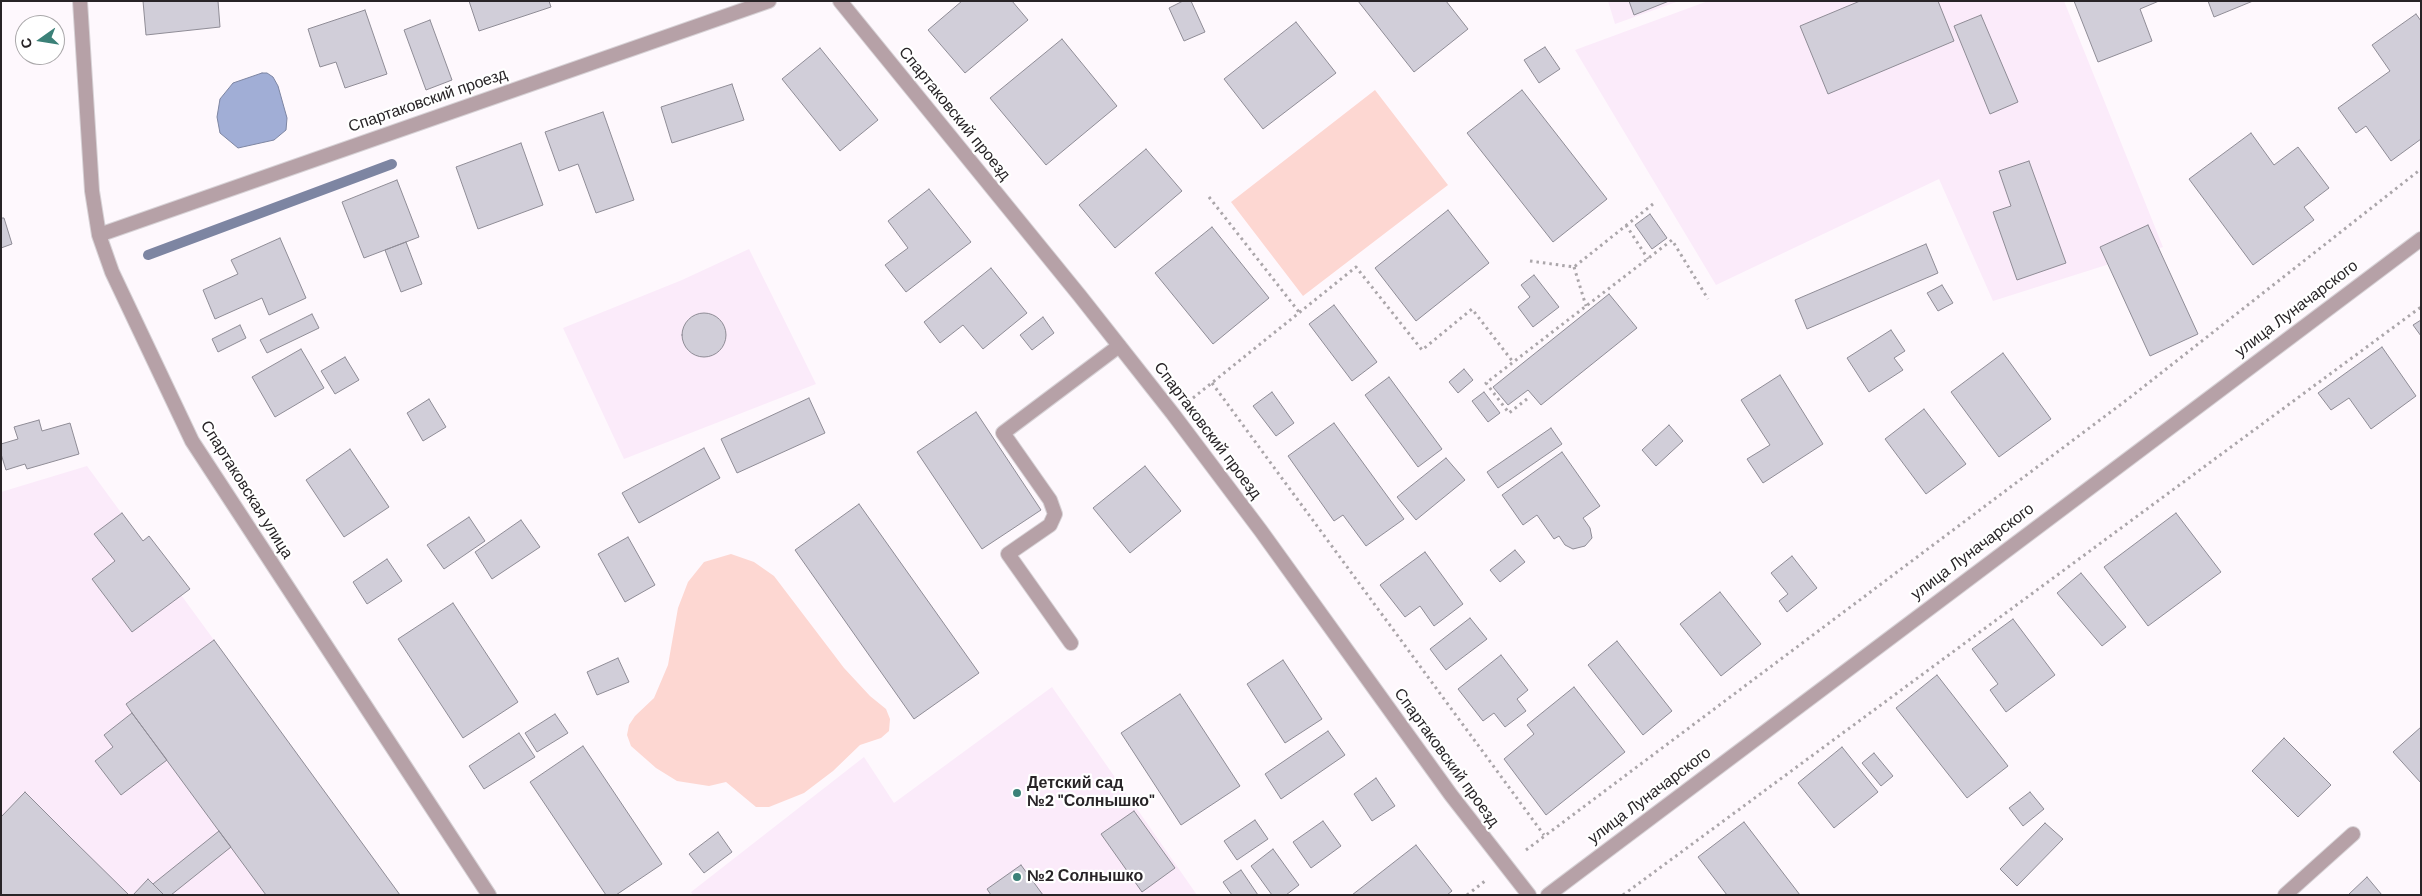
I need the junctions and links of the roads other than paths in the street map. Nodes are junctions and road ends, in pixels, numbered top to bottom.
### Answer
1 (80, 1) edge
2 (769, 1) edge
3 (840, 1) edge
4 (99, 235) junction
5 (2421, 239) edge
6 (1119, 346) junction
7 (1071, 643) dead end
8 (2353, 834) dead end
9 (489, 895) edge
10 (1529, 895) edge
11 (1548, 895) edge
12 (2285, 895) edge

1 - 4 street, Спартаковская улица
2 - 4 street, Спартаковский проезд
3 - 6 street, Спартаковский проезд
4 - 9 street, Спартаковская улица
5 - 11 street, улица Луначарского
6 - 7 street
6 - 10 street, Спартаковский проезд
8 - 12 street

